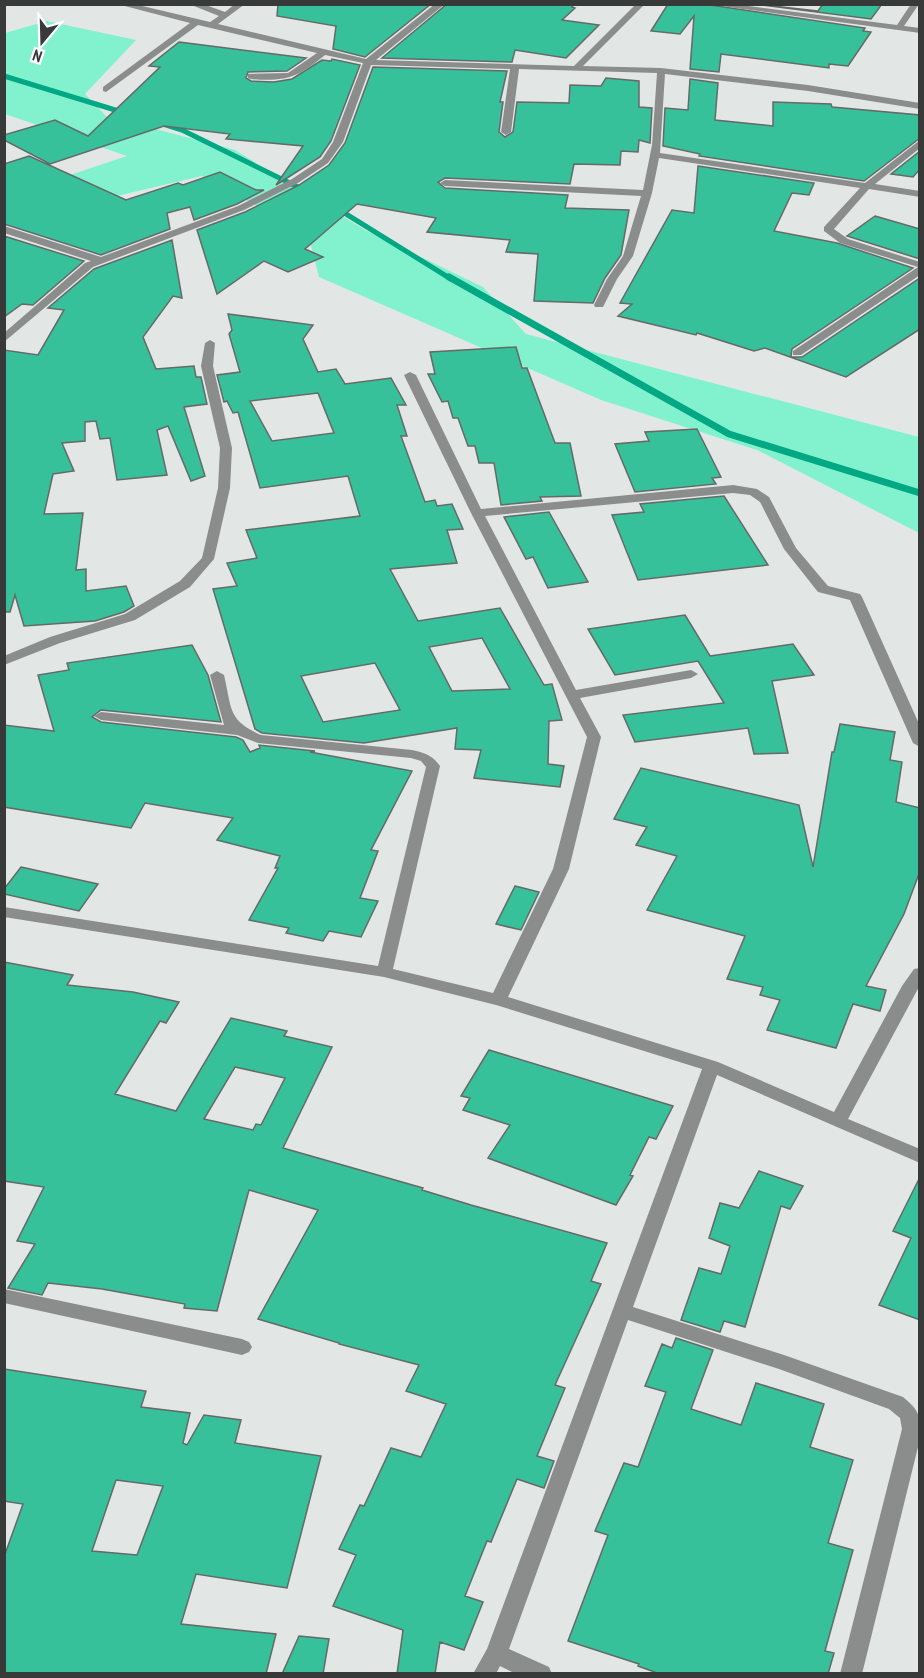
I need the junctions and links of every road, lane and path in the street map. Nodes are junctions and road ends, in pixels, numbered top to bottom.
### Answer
1 (159, 4) edge
2 (193, 4) edge
3 (241, 4) edge
4 (441, 4) edge
5 (641, 4) edge
6 (710, 4) edge
7 (915, 4) edge
8 (128, 5) edge
9 (143, 11) junction
10 (226, 15) junction
11 (195, 23) junction
12 (210, 26) junction
13 (899, 28) junction
14 (920, 31) edge
15 (323, 52) junction
16 (368, 62) junction
17 (515, 65) junction
18 (577, 67) junction
19 (661, 71) junction
20 (250, 76) dead end
21 (106, 90) dead end
22 (920, 106) edge
23 (506, 132) dead end
24 (920, 143) edge
25 (656, 155) junction
26 (445, 183) dead end
27 (867, 186) junction
28 (647, 193) junction
29 (920, 194) edge
30 (4, 230) edge
31 (99, 260) junction
32 (920, 265) edge
33 (920, 270) edge
34 (599, 305) dead end
35 (4, 339) edge
36 (210, 343) dead end
37 (797, 353) dead end
38 (410, 375) dead end
39 (477, 513) junction
40 (4, 661) edge
41 (691, 674) dead end
42 (217, 675) dead end
43 (573, 695) junction
44 (101, 716) dead end
45 (240, 731) junction
46 (920, 743) edge
47 (4, 912) edge
48 (384, 972) junction
49 (920, 973) edge
50 (498, 999) junction
51 (712, 1066) junction
52 (838, 1120) junction
53 (920, 1157) edge
54 (4, 1296) edge
55 (623, 1311) junction
56 (242, 1347) dead end
57 (496, 1653) junction
58 (484, 1674) edge
59 (542, 1674) edge
60 (851, 1674) edge

1 - 9 street
2 - 10 street
3 - 10 street
4 - 16 street
5 - 18 street
6 - 13 street
7 - 13 street
8 - 9 street
9 - 11 street
10 - 12 street
11 - 12 street
11 - 21 street
12 - 15 street
13 - 14 street
15 - 16 street
15 - 20 street
16 - 17 street
16 - 31 street
17 - 18 street
17 - 23 street
18 - 19 street
19 - 22 street
19 - 25 street
24 - 27 street
25 - 27 street
25 - 28 street
26 - 28 street
27 - 29 street
27 - 32 street
28 - 34 street
30 - 31 street
31 - 35 street
33 - 37 street
36 - 40 street
38 - 39 street
39 - 43 street
39 - 46 street
41 - 43 street
42 - 45 street
43 - 50 street
44 - 45 street
45 - 48 street
47 - 48 street
48 - 50 street
49 - 52 street
50 - 51 street
51 - 52 street
51 - 55 street
52 - 53 street
54 - 56 street
55 - 57 street
55 - 60 street
57 - 58 street
57 - 59 street

